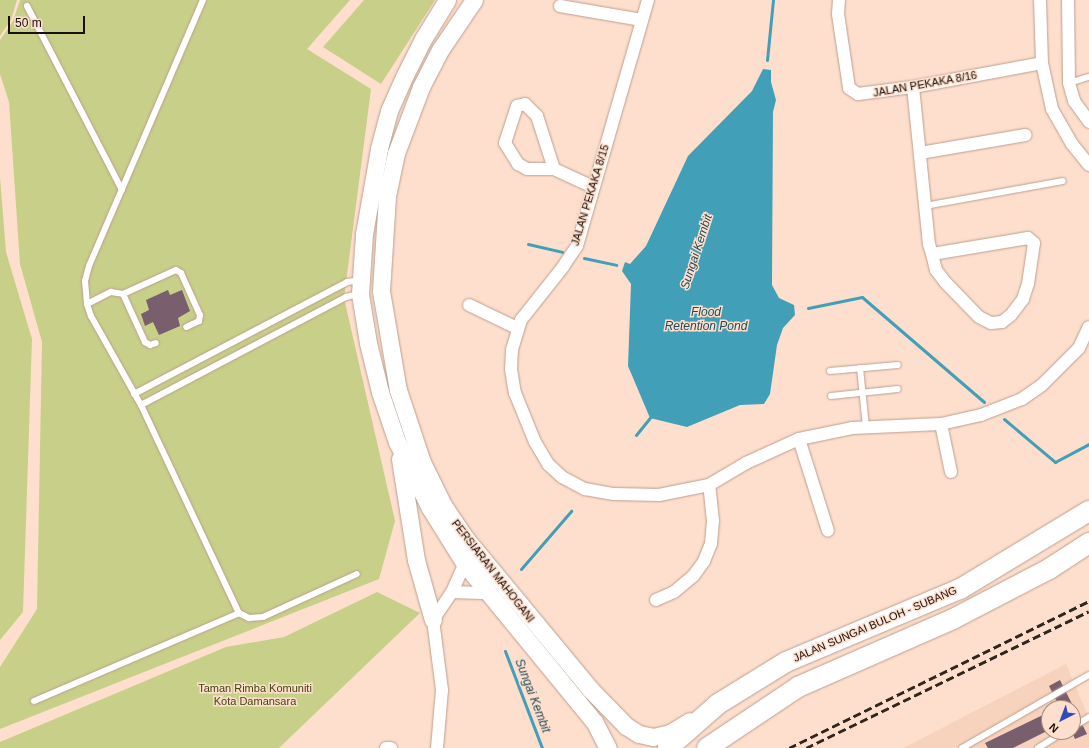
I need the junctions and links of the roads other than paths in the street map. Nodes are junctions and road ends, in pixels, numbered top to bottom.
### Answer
1 (203, 0) edge
2 (447, 0) edge
3 (474, 0) edge
4 (648, 0) edge
5 (839, 0) edge
6 (1040, 0) edge
7 (1067, 1) edge
8 (27, 6) dead end
9 (560, 6) dead end
10 (642, 20) junction
11 (1042, 63) junction
12 (1089, 77) edge
13 (1069, 83) junction
14 (913, 87) junction
15 (1089, 122) edge
16 (1025, 135) dead end
17 (920, 153) junction
18 (1089, 164) edge
19 (554, 169) junction
20 (1062, 181) dead end
21 (593, 188) junction
22 (122, 190) junction
23 (926, 206) junction
24 (932, 254) junction
25 (361, 287) junction
26 (123, 294) junction
27 (87, 304) junction
28 (469, 305) dead end
29 (1089, 326) edge
30 (186, 327) dead end
31 (517, 328) junction
32 (156, 343) dead end
33 (898, 365) dead end
34 (860, 368) junction
35 (830, 371) dead end
36 (898, 389) dead end
37 (863, 393) junction
38 (134, 394) junction
39 (831, 396) dead end
40 (141, 406) junction
41 (941, 424) junction
42 (866, 427) junction
43 (799, 439) junction
44 (397, 442) junction
45 (951, 472) dead end
46 (709, 485) junction
47 (1089, 511) edge
48 (828, 531) dead end
49 (466, 539) junction
50 (1089, 543) edge
51 (1089, 549) edge
52 (465, 564) junction
53 (1049, 569) junction
54 (357, 574) dead end
55 (452, 592) junction
56 (489, 592) junction
57 (656, 600) dead end
58 (239, 613) junction
59 (433, 620) junction
60 (1089, 675) edge
61 (34, 701) dead end
62 (718, 704) junction
63 (1051, 740) edge
64 (386, 748) edge
65 (391, 748) edge
66 (437, 748) edge
67 (608, 748) edge
68 (668, 748) edge
69 (707, 748) edge
70 (962, 748) edge
71 (1038, 748) edge

1 - 22 lane
2 - 25 main road, PERSIARAN MAHOGANI
3 - 49 main road, PERSIARAN MAHOGANI
4 - 10 street, JALAN PEKAKA 8/15
5 - 14 street, JALAN PEKAKA 8/16
6 - 11 street
7 - 13 street
8 - 22 lane
9 - 10 street
10 - 21 street, JALAN PEKAKA 8/15
11 - 14 street, JALAN PEKAKA 8/16
11 - 18 street
12 - 13 lane
13 - 15 street
14 - 17 street
16 - 17 street
17 - 23 street
19 - 19 street
19 - 21 street
20 - 23 lane
21 - 31 street, JALAN PEKAKA 8/15
22 - 27 lane
23 - 24 street
24 - 24 street
25 - 38 lane
25 - 40 lane
25 - 44 main road, PERSIARAN MAHOGANI
26 - 27 lane
26 - 30 lane
26 - 32 lane
27 - 38 lane
28 - 31 street
29 - 41 street, JALAN PEKAKA 8/15
31 - 46 street, JALAN PEKAKA 8/15
33 - 34 lane
34 - 35 lane
34 - 37 lane
36 - 37 lane
37 - 39 lane
37 - 42 lane
38 - 40 lane
40 - 58 lane
41 - 42 street, JALAN PEKAKA 8/15
41 - 45 street
42 - 43 street, JALAN PEKAKA 8/15
43 - 46 street, JALAN PEKAKA 8/15
43 - 48 street
44 - 52 main road, PERSIARAN MAHOGANI
44 - 59 main road
46 - 57 street
47 - 62 highway, JALAN SUNGAI BULOH - SUBANG
49 - 52 street
49 - 62 main road, PERSIARAN MAHOGANI
50 - 53 highway
51 - 53 street
52 - 55 street
52 - 56 main road, PERSIARAN MAHOGANI
53 - 69 highway
54 - 58 lane
55 - 56 street
55 - 59 street
56 - 67 main road, PERSIARAN MAHOGANI
58 - 61 lane
59 - 66 street
60 - 70 lane
62 - 68 highway, JALAN SUNGAI BULOH - SUBANG
63 - 71 lane
64 - 65 street

